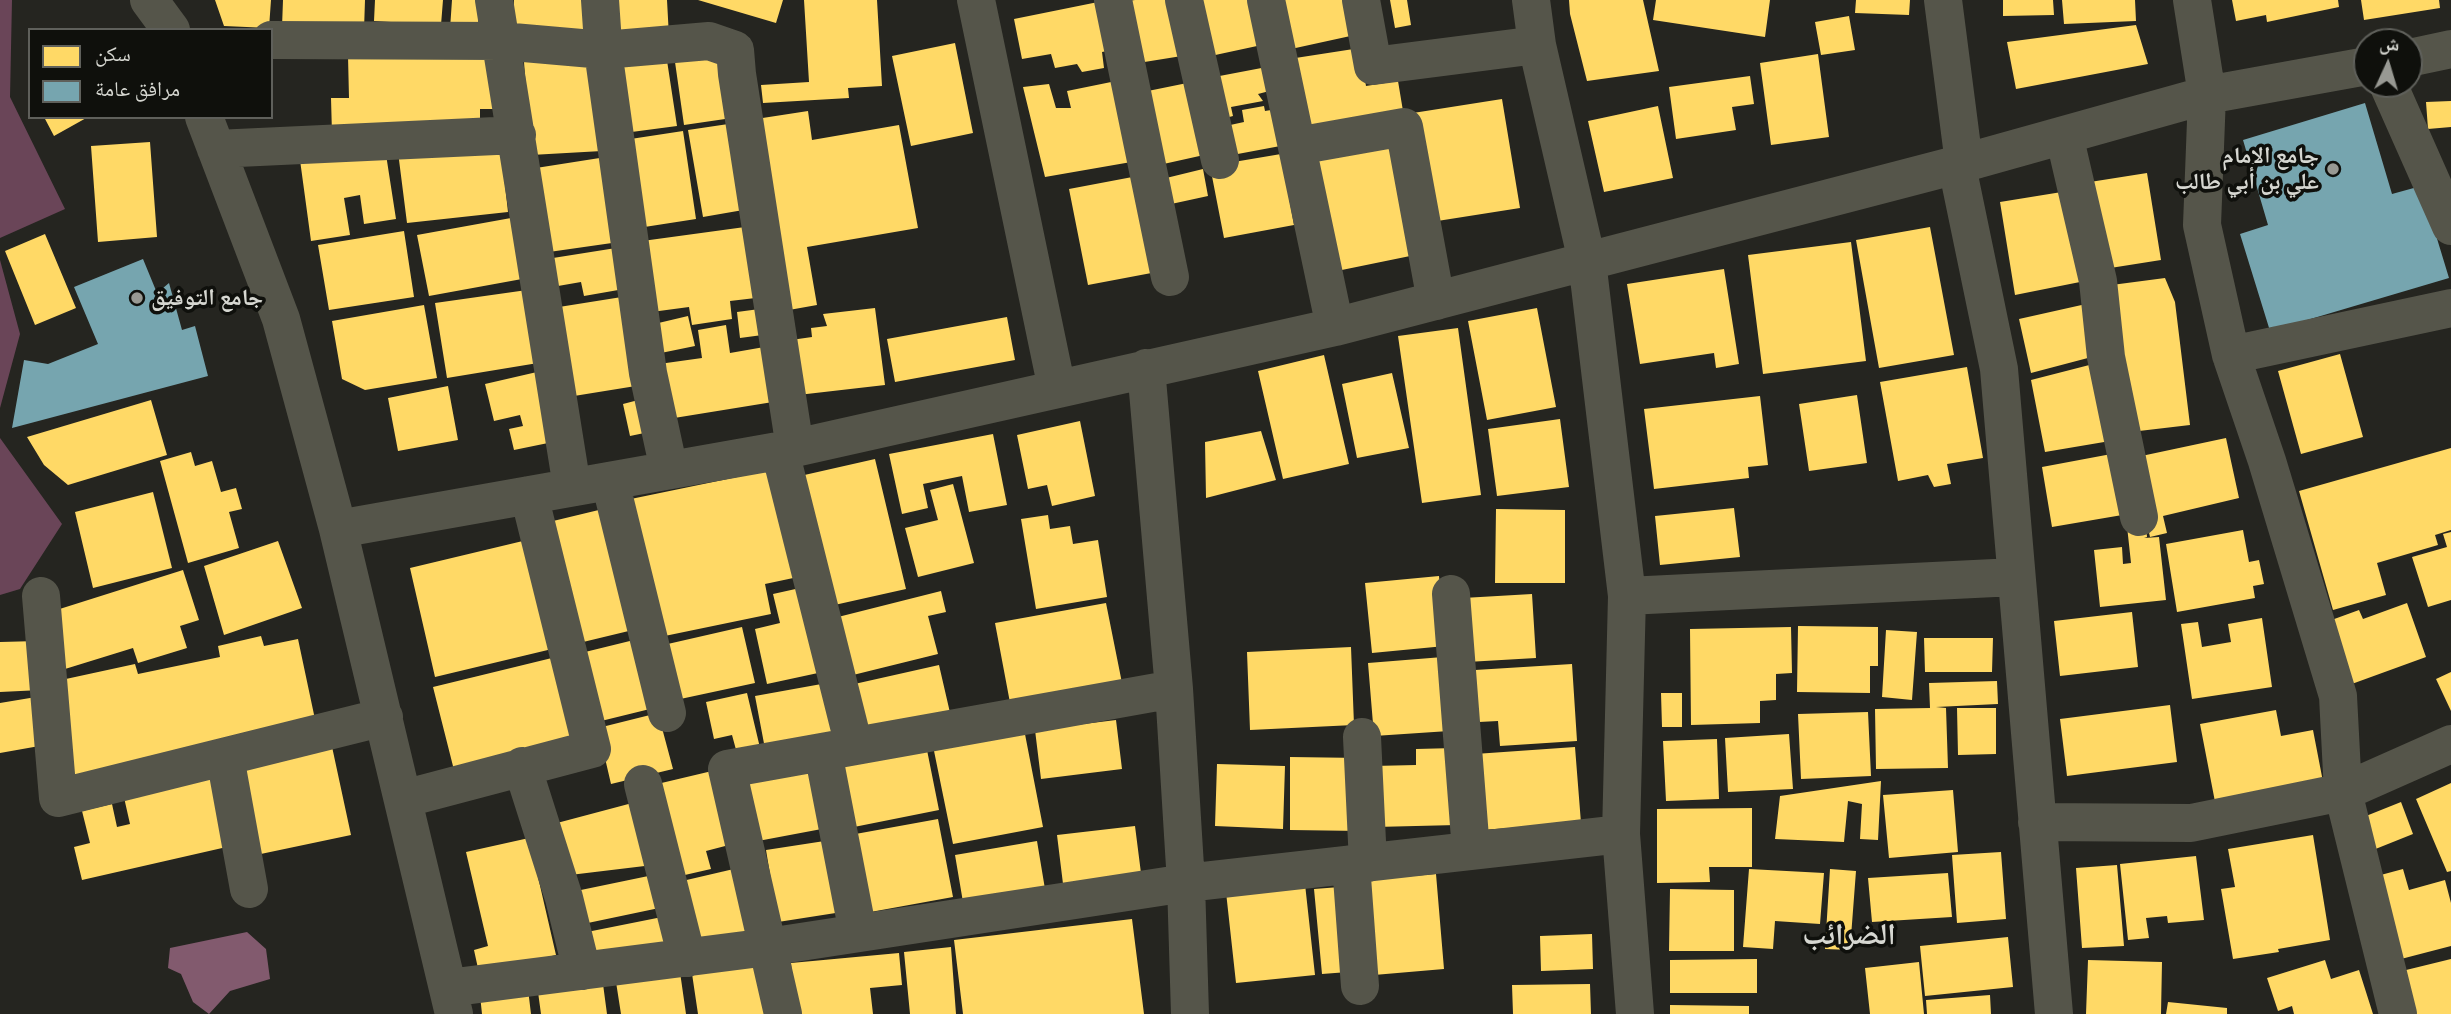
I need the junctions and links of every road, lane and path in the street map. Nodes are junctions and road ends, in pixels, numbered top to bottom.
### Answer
1 (149, 0) edge
2 (494, 0) edge
3 (600, 0) edge
4 (976, 0) edge
5 (1113, 0) edge
6 (1184, 0) edge
7 (1266, 0) edge
8 (1361, 0) edge
9 (1531, 0) edge
10 (1942, 0) edge
11 (2192, 0) edge
12 (170, 28) edge
13 (273, 40) edge
14 (501, 41) junction
15 (1537, 45) junction
16 (2451, 49) edge
17 (604, 50) junction
18 (2423, 55) edge
19 (2353, 69) edge
20 (2207, 95) junction
21 (2394, 98) edge
22 (210, 133) edge
23 (517, 135) junction
24 (2064, 135) junction
25 (1297, 146) junction
26 (1220, 160) dead end
27 (1964, 163) junction
28 (2451, 226) edge
29 (1587, 261) junction
30 (1170, 277) dead end
31 (1436, 301) junction
32 (2451, 309) edge
33 (1335, 327) junction
34 (2231, 355) junction
35 (1146, 368) junction
36 (1057, 389) junction
37 (787, 449) junction
38 (669, 470) junction
39 (610, 481) junction
40 (572, 487) junction
41 (529, 495) junction
42 (2139, 517) dead end
43 (338, 528) junction
44 (2015, 576) junction
45 (1451, 594) dead end
46 (41, 596) dead end
47 (1627, 596) junction
48 (1174, 689) junction
49 (667, 713) dead end
50 (384, 717) junction
51 (1362, 737) dead end
52 (2451, 744) edge
53 (838, 749) junction
54 (225, 757) junction
55 (522, 766) junction
56 (643, 785) dead end
57 (2343, 792) junction
58 (403, 799) junction
59 (2036, 821) junction
60 (1621, 834) junction
61 (1471, 851) junction
62 (1360, 863) junction
63 (1186, 883) junction
64 (249, 889) dead end
65 (858, 933) junction
66 (768, 947) junction
67 (687, 958) junction
68 (582, 971) junction
69 (1360, 986) dead end
70 (451, 1001) edge
71 (782, 1014) edge
72 (1189, 1014) edge
73 (1635, 1014) edge
74 (2054, 1014) edge
75 (2398, 1014) edge

1 - 12 street
2 - 14 street
3 - 17 street
4 - 36 street
5 - 30 street
6 - 26 street
7 - 25 street
8 - 15 street
9 - 15 street
10 - 27 street
11 - 20 street
13 - 14 street
14 - 17 street
14 - 23 street
15 - 29 street
16 - 18 street
17 - 37 street
17 - 38 street
19 - 20 street
20 - 24 street
20 - 34 street
21 - 28 street
22 - 23 street
22 - 43 street
23 - 40 street
24 - 27 street
24 - 42 street
25 - 31 street
25 - 33 street
27 - 29 street
27 - 44 street
29 - 31 street
29 - 47 street
31 - 33 street
32 - 34 street
33 - 35 street
34 - 57 street
35 - 36 street
35 - 48 street
36 - 37 street
37 - 38 street
37 - 53 street
38 - 39 street
39 - 40 street
39 - 49 street
40 - 41 street
41 - 43 street
41 - 55 street
43 - 50 street
44 - 47 street
44 - 59 street
45 - 61 street
46 - 54 street
47 - 60 street
48 - 53 street
48 - 63 street
50 - 54 street
50 - 58 street
51 - 62 street
52 - 57 street
53 - 65 street
53 - 66 street
54 - 64 street
55 - 58 street
55 - 68 street
56 - 67 street
57 - 59 street
57 - 75 street
58 - 70 street
59 - 74 street
60 - 61 street
60 - 73 street
61 - 62 street
62 - 63 street
62 - 69 street
63 - 65 street
63 - 72 street
65 - 66 street
66 - 67 street
66 - 71 street
67 - 68 street
68 - 70 street

